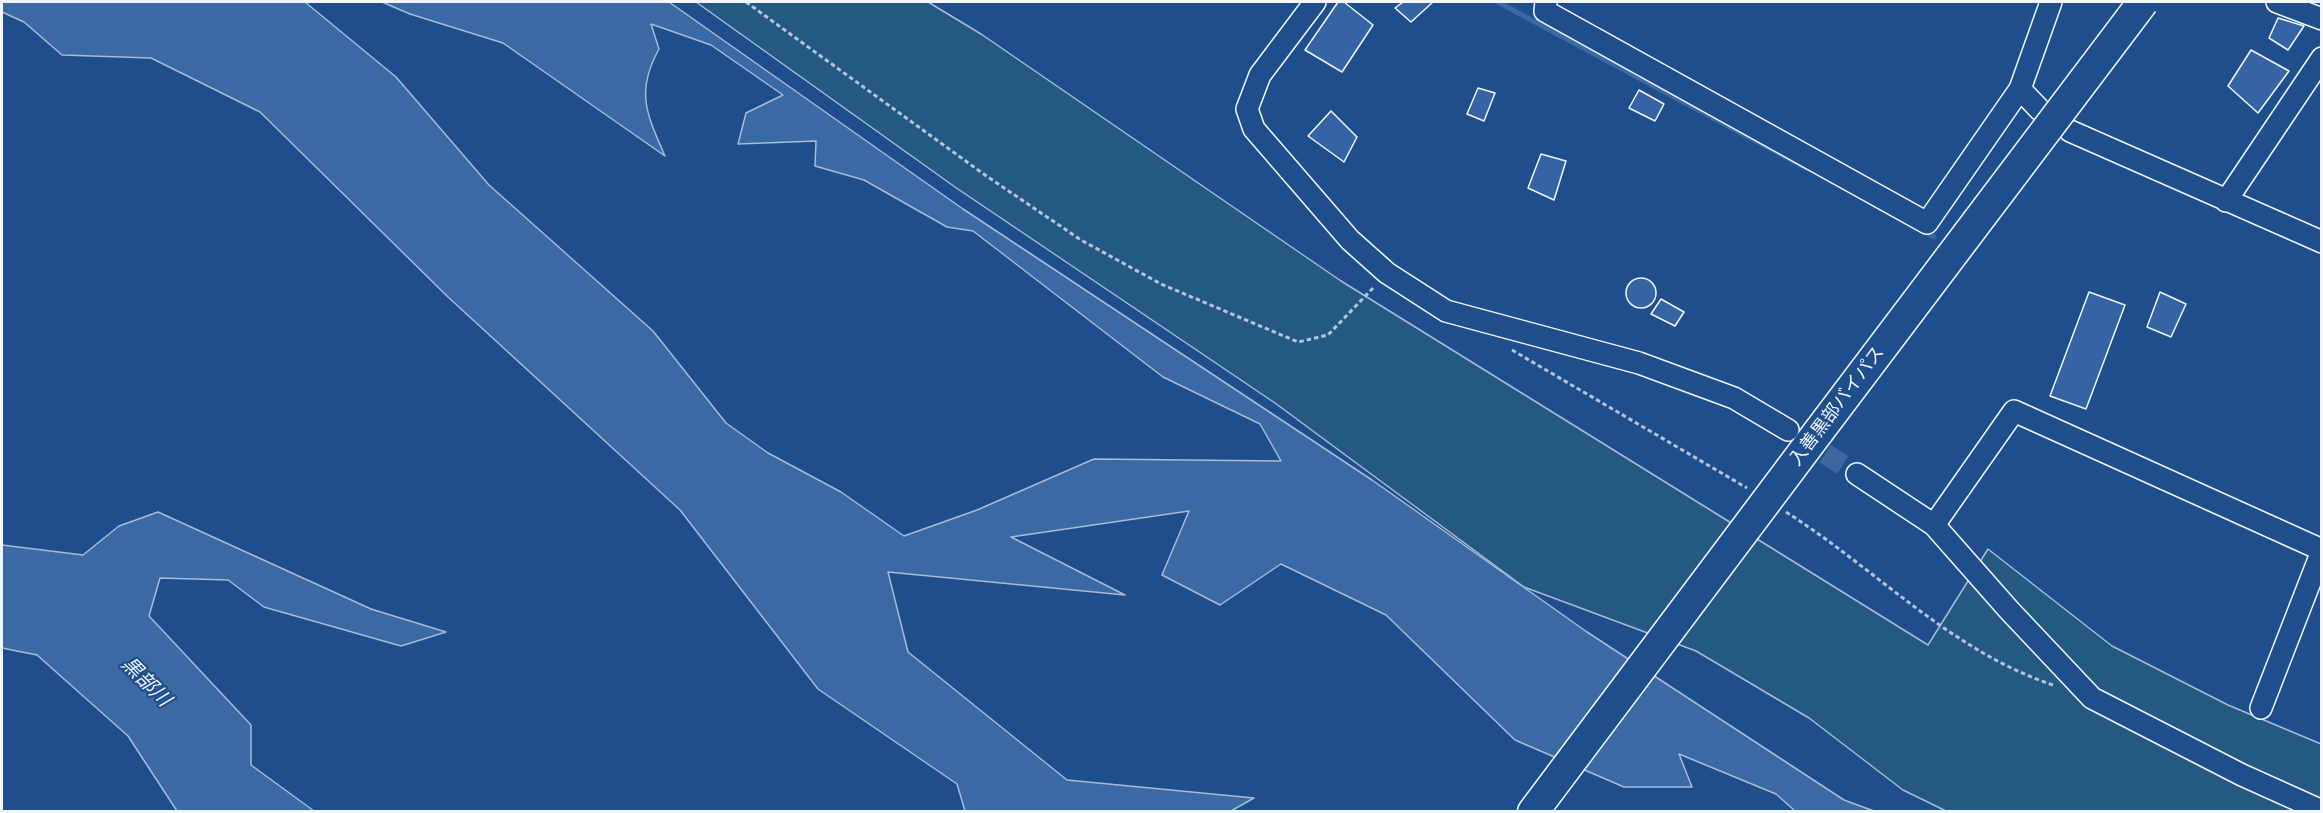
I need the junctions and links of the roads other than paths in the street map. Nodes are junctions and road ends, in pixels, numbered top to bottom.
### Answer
1 (1315, 2) edge
2 (1546, 2) edge
3 (2051, 2) edge
4 (2143, 2) edge
5 (2277, 2) edge
6 (2322, 19) edge
7 (2322, 58) edge
8 (2020, 89) junction
9 (2040, 110) dead end
10 (2070, 131) dead end
11 (2226, 201) junction
12 (2322, 242) edge
13 (1788, 430) tunnel mouth
14 (1857, 474) tunnel mouth
15 (1934, 525) junction
16 (2322, 550) edge
17 (2260, 708) dead end
18 (2322, 811) edge
19 (1533, 812) edge

1 - 13 street
2 - 8 street
3 - 8 street
4 - 19 highway, 入善黒部バイパス, bridge
5 - 6 street
7 - 11 street
8 - 9 street
10 - 11 street
11 - 12 street
14 - 15 street
15 - 16 street
15 - 18 street
16 - 17 street

